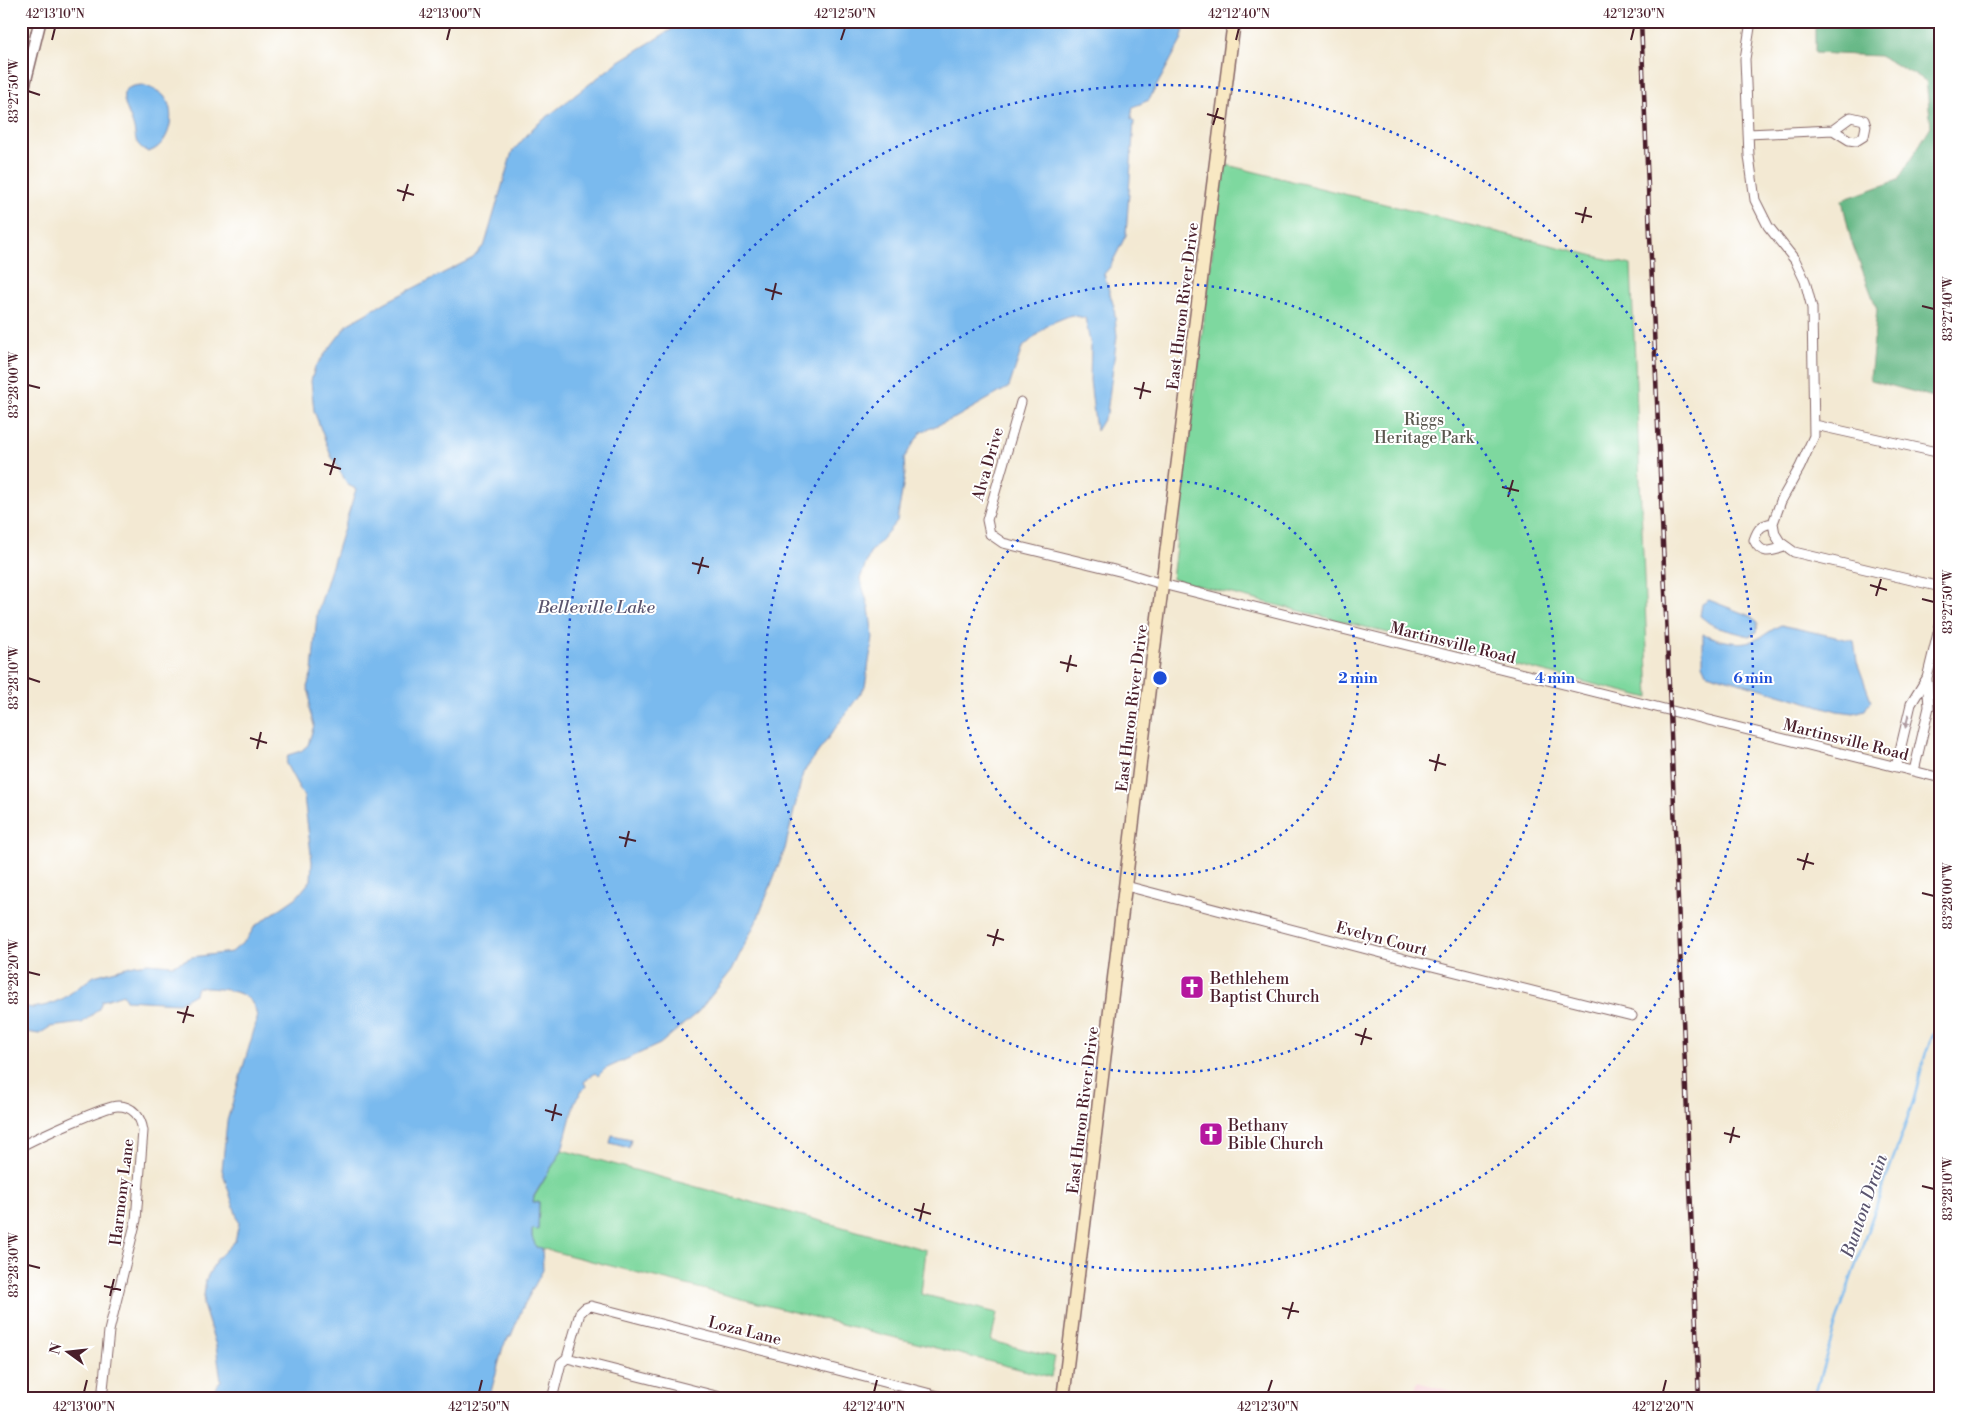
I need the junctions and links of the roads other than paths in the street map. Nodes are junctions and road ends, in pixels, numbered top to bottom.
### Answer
1 (40, 21) edge
2 (1234, 21) edge
3 (1751, 21) edge
4 (21, 98) edge
5 (1833, 130) dead end
6 (1748, 134) junction
7 (1021, 402) dead end
8 (1815, 425) junction
9 (1941, 453) edge
10 (1773, 523) junction
11 (990, 534) joint
12 (1784, 547) junction
13 (1162, 584) junction
14 (1941, 587) edge
15 (1941, 621) edge
16 (1927, 678) junction
17 (1896, 767) junction
18 (1914, 771) junction
19 (1941, 778) edge
20 (1126, 886) junction
21 (1632, 1016) dead end
22 (21, 1146) edge
23 (567, 1358) junction
24 (102, 1399) edge
25 (552, 1399) edge
26 (728, 1399) edge
27 (950, 1399) edge
28 (1063, 1399) edge

1 - 4 street
2 - 13 main road, East Huron River Drive
3 - 6 street
5 - 6 street
6 - 8 street
7 - 11 street, Alva Drive
8 - 9 street
8 - 10 street
10 - 12 street
10 - 12 street
11 - 13 street, Martinsville Road
12 - 14 street
13 - 17 street, Martinsville Road
13 - 20 main road, East Huron River Drive
15 - 16 street
16 -> 17 street
16 - 18 street
17 - 18 street, Martinsville Road
18 - 19 street, Martinsville Road
20 - 21 street, Evelyn Court
20 - 28 main road, East Huron River Drive
22 - 24 street, Harmony Lane
23 - 25 street, Loza Lane
23 - 26 street
23 - 27 street, Loza Lane

